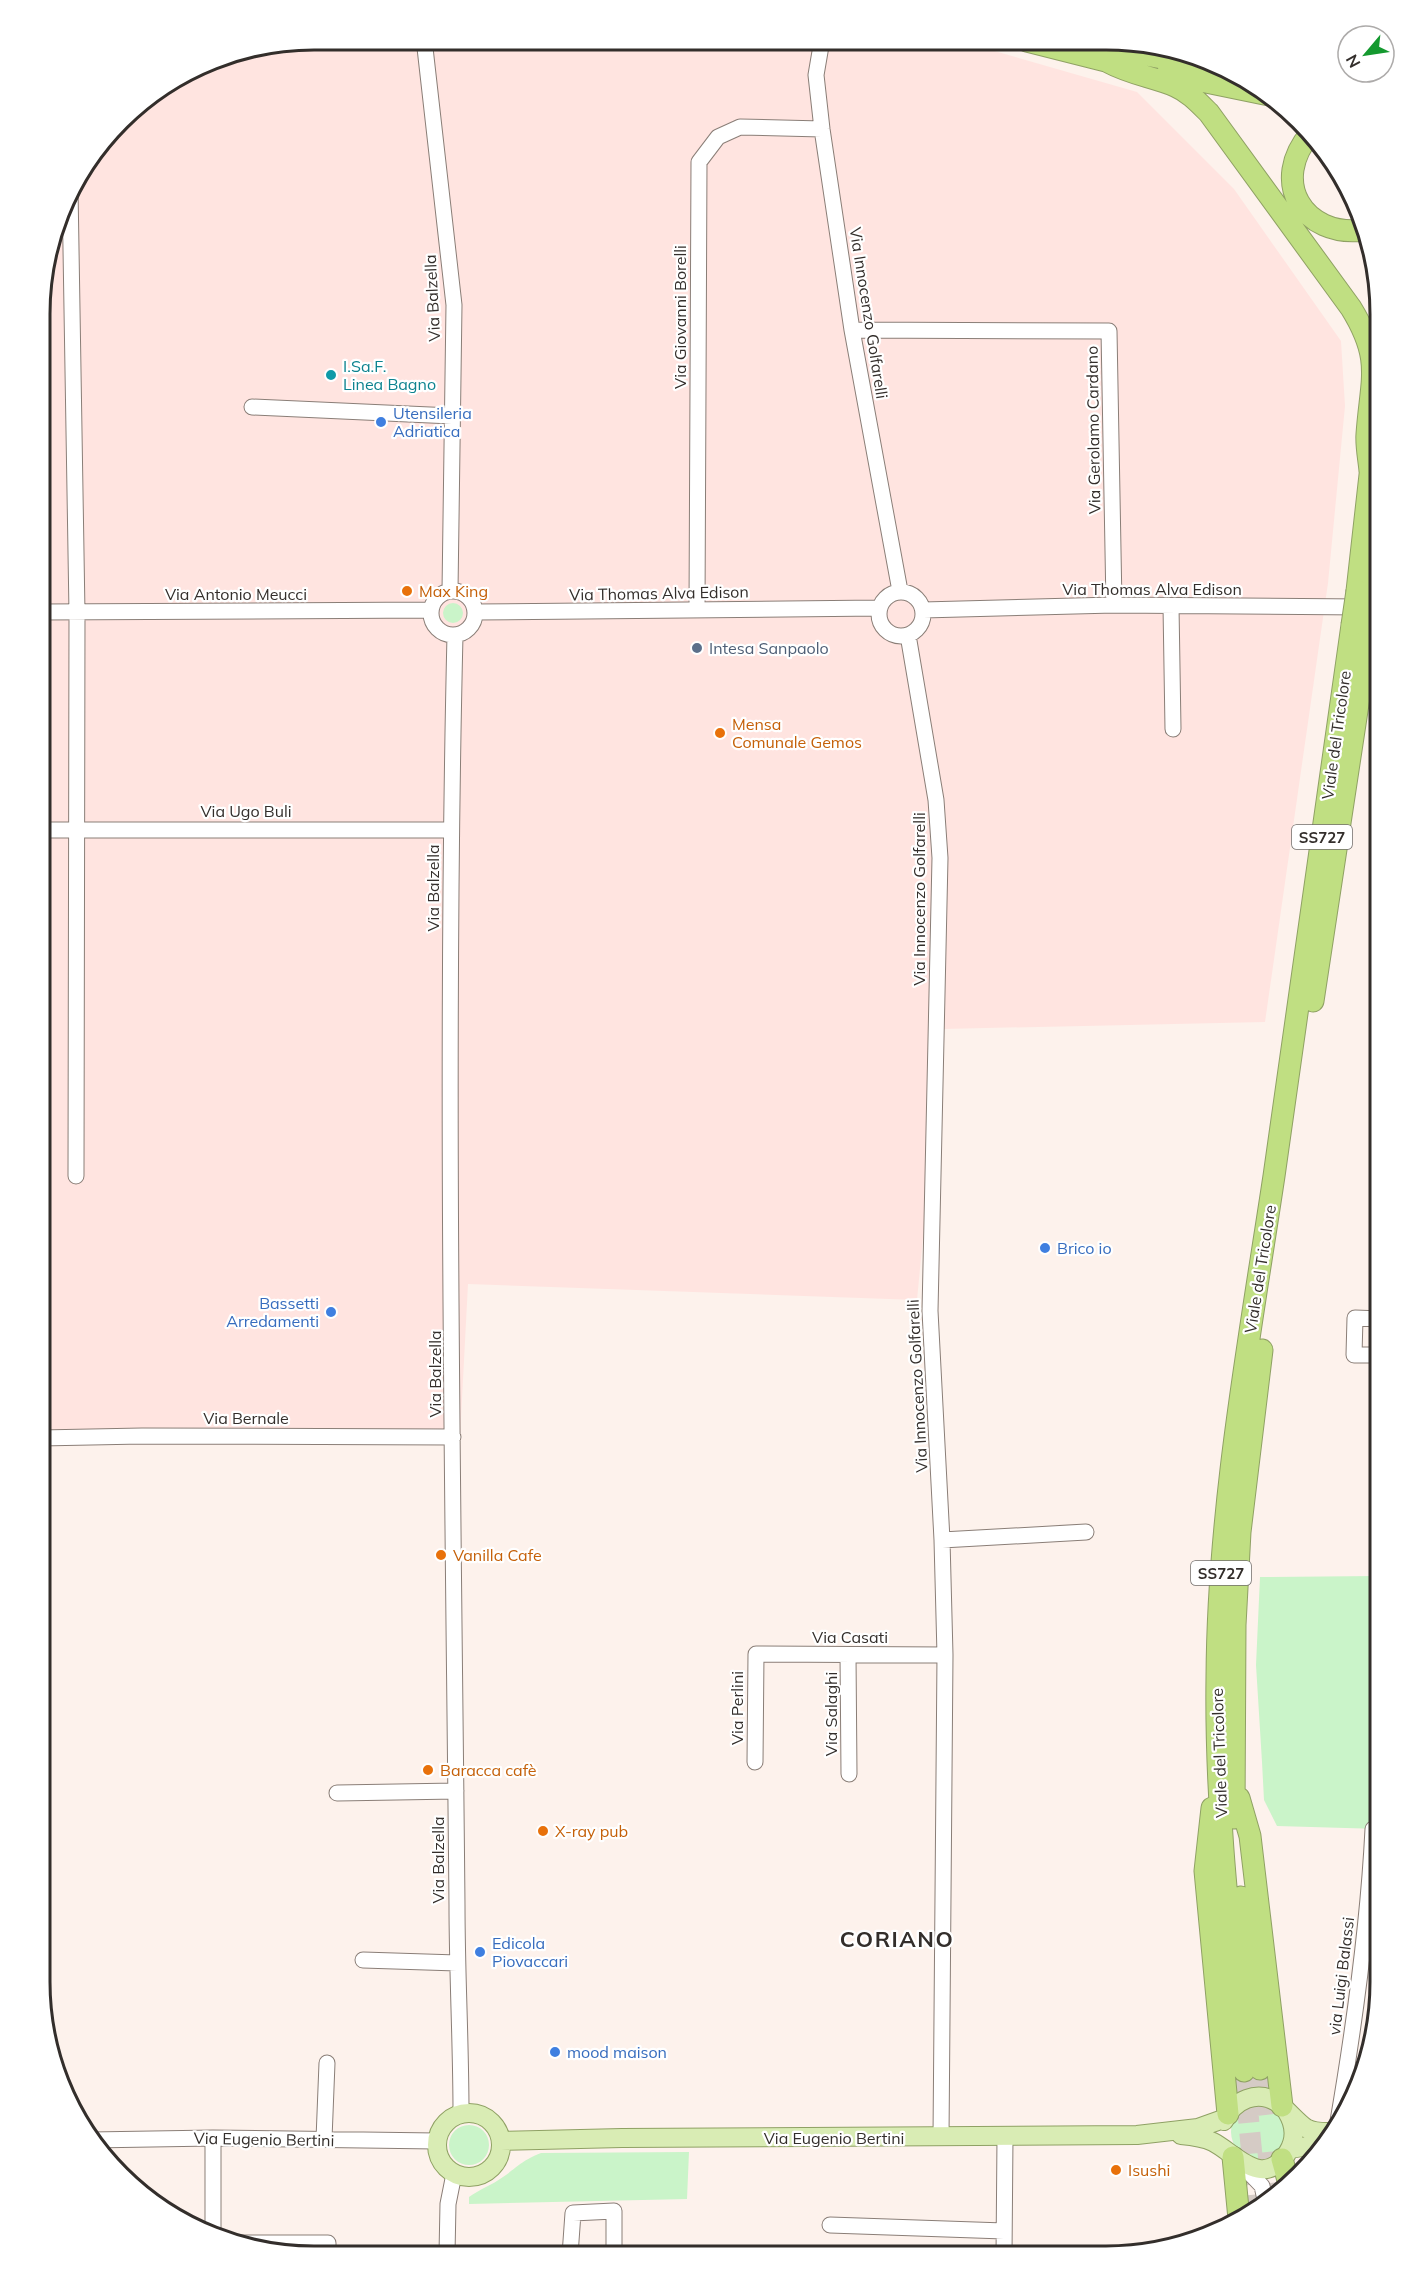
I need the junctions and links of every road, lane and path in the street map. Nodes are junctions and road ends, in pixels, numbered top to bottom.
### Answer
1 (425, 50) edge
2 (820, 50) edge
3 (1062, 50) edge
4 (1131, 51) edge
5 (1108, 62) junction
6 (1184, 62) edge
7 (1247, 91) edge
8 (822, 129) junction
9 (1305, 140) edge
10 (70, 212) edge
11 (1357, 231) edge
12 (852, 330) junction
13 (1370, 349) edge
14 (1370, 406) edge
15 (252, 407) dead end
16 (452, 416) junction
17 (1370, 471) edge
18 (450, 591) junction
19 (900, 591) junction
20 (1370, 596) edge
21 (1370, 599) edge
22 (1114, 606) junction
23 (1172, 606) junction
24 (879, 608) junction
25 (431, 610) junction
26 (697, 610) junction
27 (923, 610) junction
28 (50, 612) edge
29 (475, 612) junction
30 (77, 613) junction
31 (455, 635) junction
32 (908, 635) junction
33 (1173, 729) dead end
34 (78, 829) junction
35 (50, 830) edge
36 (450, 830) junction
37 (76, 1176) dead end
38 (1370, 1318) edge
39 (1370, 1355) edge
40 (453, 1437) junction
41 (50, 1438) edge
42 (1086, 1532) dead end
43 (942, 1540) junction
44 (756, 1654) joint
45 (848, 1654) junction
46 (945, 1655) junction
47 (755, 1762) dead end
48 (849, 1774) dead end
49 (1226, 1779) junction
50 (456, 1791) junction
51 (337, 1793) dead end
52 (1370, 1884) edge
53 (363, 1960) dead end
54 (458, 1962) junction
55 (327, 2062) dead end
56 (1252, 2070) tunnel mouth
57 (1342, 2100) edge
58 (1285, 2109) junction
59 (461, 2113) junction
60 (1227, 2116) junction
61 (1323, 2132) edge
62 (1167, 2133) junction
63 (941, 2137) junction
64 (1005, 2137) junction
65 (213, 2138) junction
66 (324, 2139) junction
67 (436, 2141) junction
68 (501, 2141) junction
69 (105, 2144) edge
70 (1312, 2147) edge
71 (1286, 2154) junction
72 (1233, 2157) junction
73 (1292, 2169) edge
74 (1288, 2173) edge
75 (454, 2174) junction
76 (1264, 2193) edge
77 (1238, 2210) edge
78 (213, 2225) edge
79 (830, 2225) dead end
80 (1004, 2230) junction
81 (279, 2243) edge
82 (328, 2246) edge
83 (447, 2246) edge
84 (571, 2246) edge
85 (614, 2246) edge
86 (1005, 2246) edge

1 - 16 street, Via Balzella
2 - 8 street, Via Innocenzo Golfarelli
3 - 5 highway
4 - 6 highway
5 - 7 highway
5 - 13 highway
8 - 12 street, Via Innocenzo Golfarelli
8 - 26 street, Via Giovanni Borelli
9 - 11 highway
10 - 30 street
12 - 19 street, Via Innocenzo Golfarelli
12 - 22 street, Via Gerolamo Cardano
14 - 17 highway
15 - 16 street
16 - 18 street, Via Balzella
18 - 25 street
18 - 29 street
19 - 24 street
19 - 27 street
20 - 23 street, Via Thomas Alva Edison
21 - 49 highway, Viale del Tricolore / SS727, bridge
22 - 23 street, Via Thomas Alva Edison
22 - 27 street, Via Thomas Alva Edison
23 - 33 street
24 - 26 street, Via Thomas Alva Edison
24 - 32 street
25 - 30 street, Via Antonio Meucci
25 - 31 street
26 - 29 street, Via Thomas Alva Edison
27 - 32 street
28 - 30 street, Via Antonio Meucci
29 - 31 street
30 - 34 street
31 - 36 street, Via Balzella
32 - 43 street, Via Innocenzo Golfarelli
34 - 35 street, Via Ugo Buli
34 - 36 street, Via Ugo Buli
34 - 37 street
36 - 40 street, Via Balzella
38 - 39 street
40 - 41 street, Via Bernale
40 - 50 street, Via Balzella
42 - 43 street
43 - 46 street, Via Innocenzo Golfarelli
44 - 45 street, Via Casati
44 - 47 street, Via Perlini
45 - 46 street, Via Casati
45 - 48 street, Via Salaghi
46 - 63 street, Via Innocenzo Golfarelli
49 - 56 highway, Viale del Tricolore / SS727
49 - 58 highway
49 - 60 highway
50 - 51 street
50 - 54 street, Via Balzella
52 - 57 street, via Luigi Balassi
53 - 54 street
54 - 59 street, Via Balzella
55 - 66 street
58 - 60 main road, Via Eugenio Bertini
58 - 61 main road, Via Eugenio Bertini
58 - 71 main road
59 - 67 main road
59 - 68 main road
60 - 62 main road, Via Eugenio Bertini
60 - 72 main road
62 - 64 main road, Via Eugenio Bertini
62 - 72 main road, Via Eugenio Bertini
63 - 64 main road, Via Eugenio Bertini
63 - 68 main road, Via Eugenio Bertini
64 - 80 street
65 - 66 street, Via Eugenio Bertini
65 - 69 street, Via Eugenio Bertini
65 - 78 street
66 - 67 street, Via Eugenio Bertini
67 - 75 main road
68 - 75 main road
70 - 71 main road, Via Eugenio Bertini
71 - 72 main road, Via Eugenio Bertini
71 - 73 street
71 - 74 highway
72 - 76 street
72 - 77 highway
75 - 83 street
79 - 80 street
80 - 86 street
81 - 82 street
84 - 85 street

